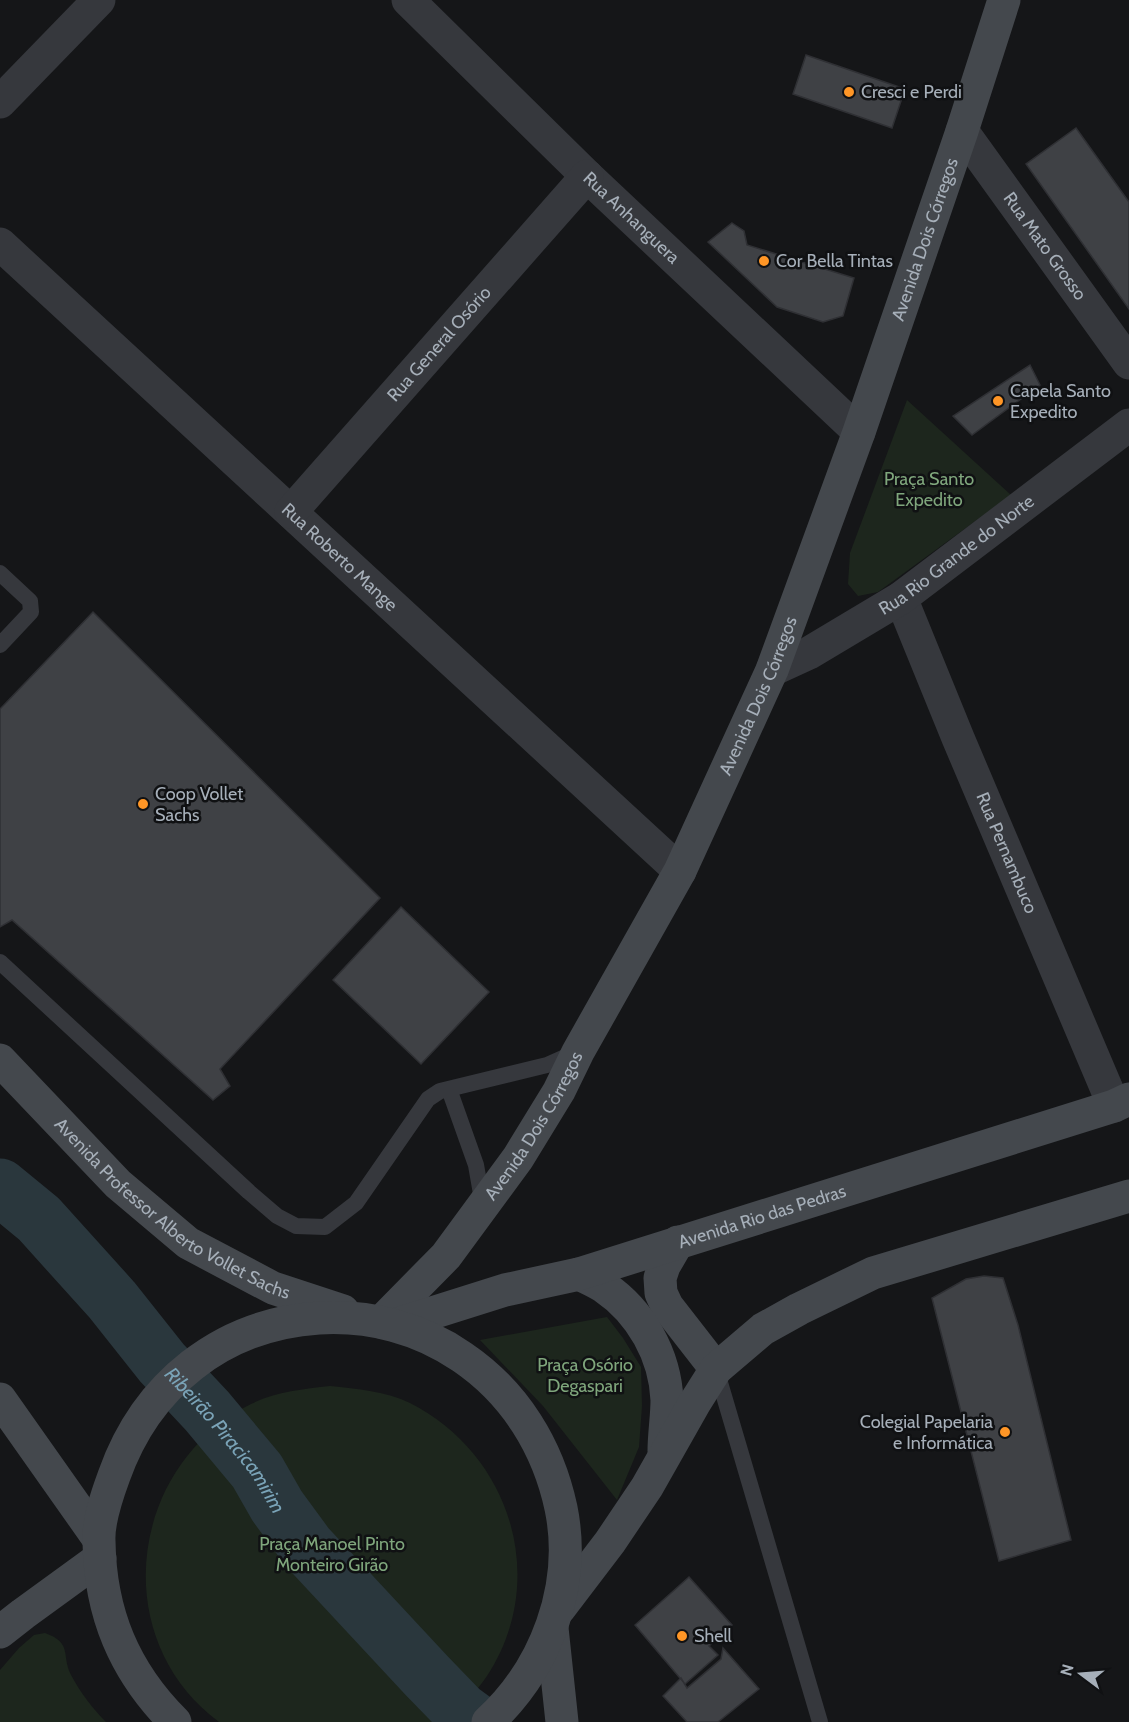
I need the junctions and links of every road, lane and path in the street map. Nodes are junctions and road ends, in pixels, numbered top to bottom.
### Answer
1 (99, 0) edge
2 (408, 0) edge
3 (1004, 0) edge
4 (0, 102) edge
5 (962, 132) junction
6 (587, 176) junction
7 (0, 244) edge
8 (1129, 363) edge
9 (1129, 425) edge
10 (859, 432) junction
11 (291, 512) junction
12 (0, 573) edge
13 (901, 598) junction
14 (0, 645) edge
15 (772, 670) junction
16 (680, 871) junction
17 (0, 962) edge
18 (578, 1052) junction
19 (0, 1060) edge
20 (449, 1089) junction
21 (1121, 1102) edge
22 (1129, 1196) edge
23 (483, 1206) junction
24 (678, 1242) junction
25 (579, 1274) junction
26 (380, 1322) junction
27 (716, 1369) junction
28 (0, 1399) edge
29 (664, 1459) junction
30 (99, 1548) junction
31 (553, 1621) junction
32 (0, 1632) edge
33 (175, 1722) edge
34 (488, 1722) edge
35 (562, 1722) edge
36 (820, 1722) edge

1 - 4 street
2 - 6 street, Rua Anhanguera
3 - 5 main road, Avenida Dois Córregos
5 - 8 street, Rua Mato Grosso
5 - 10 main road, Avenida Dois Córregos
6 - 10 street, Rua Anhanguera
6 - 11 street, Rua General Osório
7 - 11 street, Rua Roberto Mange
9 - 13 street, Rua Rio Grande do Norte
10 - 15 main road, Avenida Dois Córregos
11 - 16 street, Rua Roberto Mange
12 - 14 lane
13 - 15 street, Rua Rio Grande do Norte
13 - 21 street, Rua Pernambuco
15 - 16 main road, Avenida Dois Córregos
16 - 18 main road, Avenida Dois Córregos
17 - 20 lane
18 - 20 lane
18 - 23 main road, Avenida Dois Córregos
19 - 26 main road, Avenida Professor Alberto Vollet Sachs
20 - 23 lane
21 - 24 main road, Avenida Rio das Pedras
22 - 27 main road
23 - 26 main road, Avenida Dois Córregos
24 - 25 main road, Avenida Rio das Pedras
24 - 27 main road
25 - 26 main road, Avenida Rio das Pedras
25 - 29 main road
26 - 30 main road
26 - 31 main road
27 - 29 main road
27 - 36 lane
28 - 30 main road
29 - 31 main road
30 - 32 main road
30 - 33 main road
31 - 34 main road
31 - 35 main road

